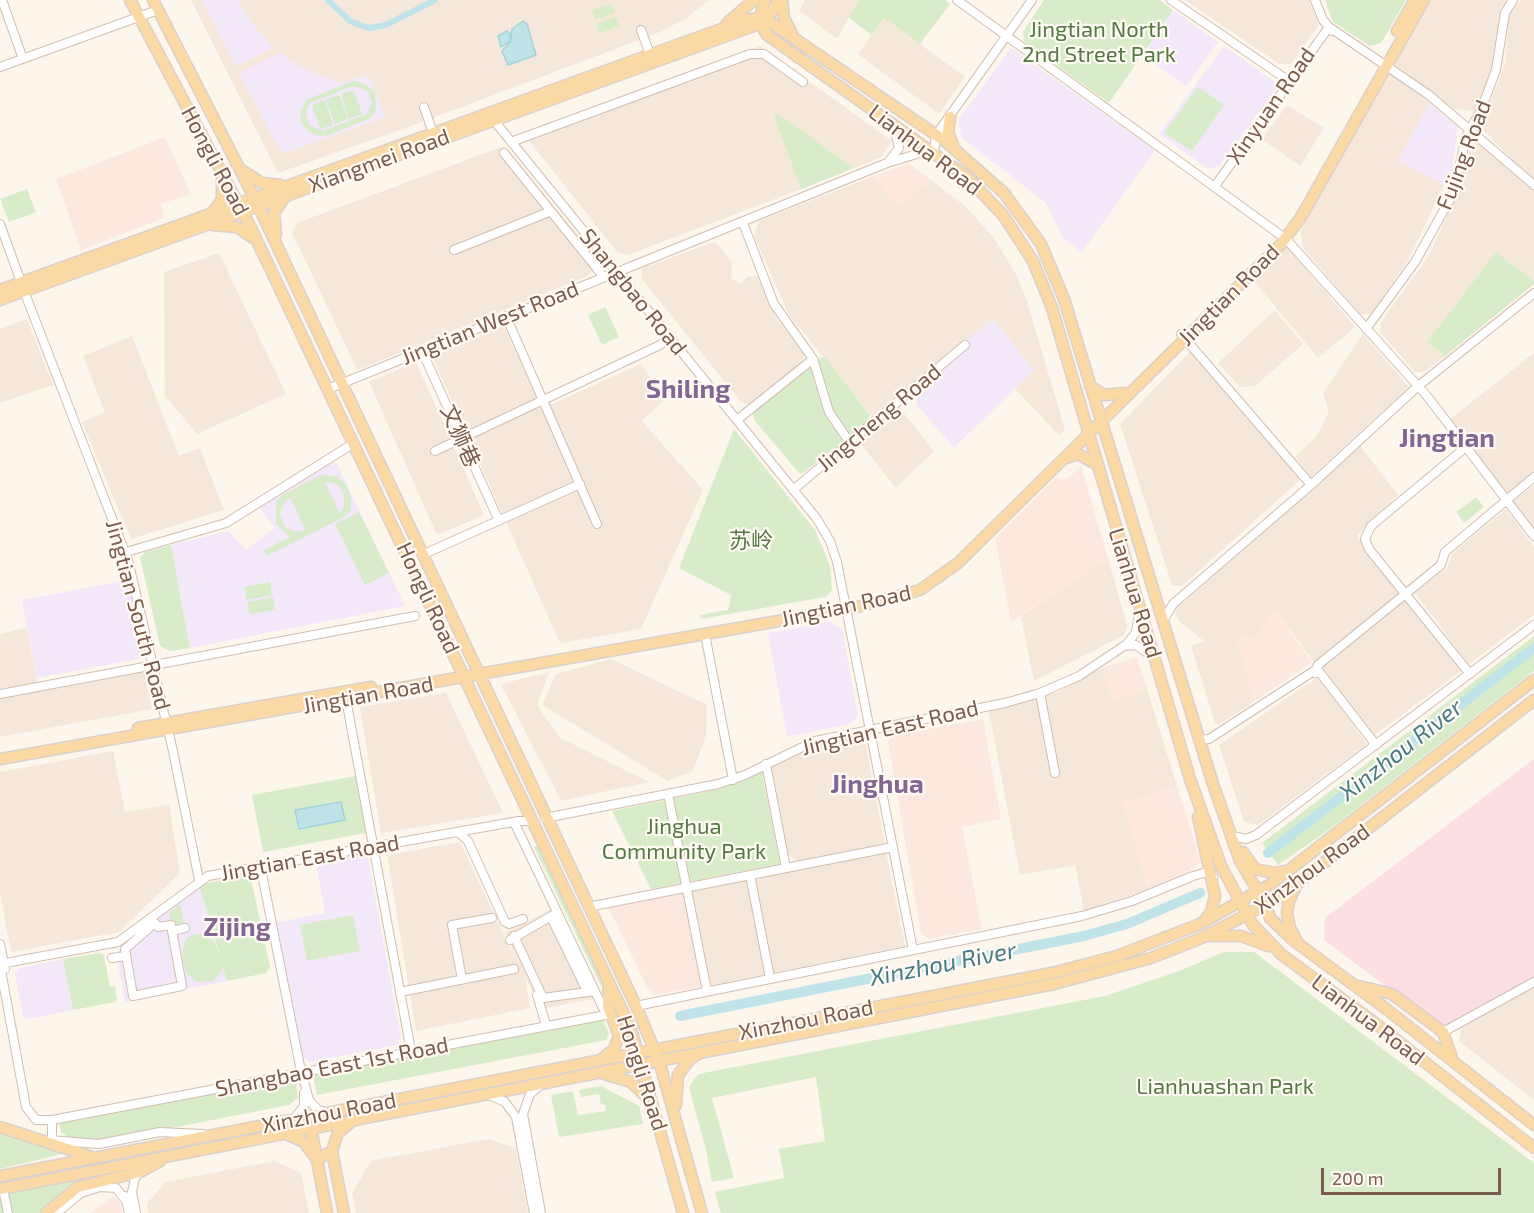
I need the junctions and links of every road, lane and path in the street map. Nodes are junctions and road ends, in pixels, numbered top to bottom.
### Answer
1 (2, 0) edge
2 (130, 0) edge
3 (754, 0) edge
4 (765, 0) edge
5 (780, 0) edge
6 (957, 0) edge
7 (1032, 0) edge
8 (1171, 0) edge
9 (1316, 0) edge
10 (1415, 0) edge
11 (1424, 0) edge
12 (1513, 0) edge
13 (156, 5) edge
14 (139, 17) junction
15 (761, 20) junction
16 (1329, 27) junction
17 (641, 30) dead end
18 (714, 31) junction
19 (726, 36) junction
20 (1007, 36) junction
21 (771, 38) junction
22 (798, 41) junction
23 (651, 58) junction
24 (23, 59) junction
25 (1383, 63) junction
26 (835, 66) junction
27 (0, 67) edge
28 (827, 77) junction
29 (1289, 81) junction
30 (803, 82) dead end
31 (424, 107) dead end
32 (491, 117) junction
33 (950, 117) junction
34 (893, 123) junction
35 (920, 124) junction
36 (1470, 130) junction
37 (433, 133) junction
38 (936, 135) junction
39 (511, 142) junction
40 (957, 150) junction
41 (934, 152) junction
42 (504, 153) dead end
43 (887, 163) junction
44 (241, 169) junction
45 (221, 171) junction
46 (1534, 185) edge
47 (1215, 186) junction
48 (289, 189) junction
49 (256, 201) junction
50 (240, 207) junction
51 (549, 212) junction
52 (211, 213) junction
53 (743, 223) junction
54 (0, 224) edge
55 (197, 228) junction
56 (1283, 237) junction
57 (258, 243) junction
58 (278, 248) junction
59 (454, 250) dead end
60 (616, 272) junction
61 (603, 276) junction
62 (22, 287) junction
63 (0, 290) edge
64 (1534, 293) edge
65 (0, 300) edge
66 (506, 316) junction
67 (1366, 329) junction
68 (1184, 336) junction
69 (669, 337) junction
70 (965, 345) dead end
71 (422, 351) junction
72 (813, 359) junction
73 (342, 384) junction
74 (1089, 385) junction
75 (1416, 387) junction
76 (328, 389) junction
77 (1123, 393) junction
78 (543, 400) junction
79 (1100, 419) junction
80 (737, 420) junction
81 (1087, 433) junction
82 (462, 438) junction
83 (354, 443) junction
84 (850, 443) junction
85 (1466, 447) junction
86 (435, 451) dead end
87 (1066, 458) junction
88 (1096, 464) junction
89 (1534, 477) edge
90 (580, 484) junction
91 (1311, 484) junction
92 (793, 490) junction
93 (1506, 500) junction
94 (499, 521) junction
95 (597, 524) dead end
96 (1534, 536) edge
97 (126, 552) junction
98 (422, 555) junction
99 (1406, 593) junction
100 (846, 606) junction
101 (1139, 608) junction
102 (415, 616) dead end
103 (1163, 621) junction
104 (1534, 625) edge
105 (705, 634) junction
106 (1123, 646) junction
107 (1155, 658) junction
108 (153, 666) junction
109 (1316, 671) junction
110 (478, 672) junction
111 (464, 674) junction
112 (1470, 674) junction
113 (1534, 680) edge
114 (1040, 693) junction
115 (0, 694) edge
116 (346, 699) junction
117 (1534, 700) edge
118 (168, 727) junction
119 (870, 729) junction
120 (1198, 740) junction
121 (1374, 747) junction
122 (0, 753) edge
123 (1204, 758) junction
124 (0, 759) edge
125 (766, 764) junction
126 (1055, 773) dead end
127 (734, 780) junction
128 (668, 794) junction
129 (1197, 799) junction
130 (525, 806) junction
131 (545, 818) junction
132 (1226, 820) junction
133 (514, 822) junction
134 (534, 824) junction
135 (476, 829) junction
136 (457, 832) junction
137 (1256, 835) junction
138 (1237, 837) junction
139 (468, 841) junction
140 (373, 845) junction
141 (893, 847) junction
142 (1207, 856) junction
143 (1245, 856) junction
144 (261, 865) junction
145 (786, 868) junction
146 (1290, 870) junction
147 (750, 875) junction
148 (1193, 876) junction
149 (1213, 877) junction
150 (199, 879) junction
151 (1299, 883) junction
152 (686, 888) junction
153 (1257, 893) junction
154 (1240, 903) junction
155 (1266, 905) junction
156 (588, 907) junction
157 (553, 913) junction
158 (1248, 915) junction
159 (492, 918) dead end
160 (523, 919) dead end
161 (1200, 924) junction
162 (185, 928) dead end
163 (172, 931) junction
164 (514, 936) junction
165 (1204, 937) junction
166 (0, 944) edge
167 (1300, 946) junction
168 (514, 950) dead end
169 (913, 950) junction
170 (1282, 955) junction
171 (125, 956) junction
172 (112, 958) dead end
173 (1, 964) edge
174 (514, 969) dead end
175 (770, 978) junction
176 (462, 979) junction
177 (609, 982) junction
178 (1534, 982) edge
179 (1354, 985) junction
180 (534, 990) dead end
181 (591, 991) junction
182 (707, 991) junction
183 (400, 992) junction
184 (543, 998) junction
185 (636, 1006) junction
186 (607, 1009) junction
187 (547, 1025) junction
188 (1443, 1032) junction
189 (411, 1052) junction
190 (699, 1053) junction
191 (657, 1056) junction
192 (641, 1059) junction
193 (596, 1061) junction
194 (1453, 1061) junction
195 (301, 1071) junction
196 (594, 1073) junction
197 (543, 1083) junction
198 (487, 1094) junction
199 (654, 1108) junction
200 (330, 1113) junction
201 (357, 1119) junction
202 (52, 1120) junction
203 (291, 1120) junction
204 (0, 1122) edge
205 (1534, 1125) edge
206 (0, 1127) edge
207 (311, 1128) junction
208 (679, 1129) junction
209 (219, 1134) junction
210 (283, 1134) junction
211 (53, 1143) junction
212 (1534, 1148) edge
213 (171, 1155) junction
214 (333, 1157) junction
215 (98, 1158) junction
216 (317, 1160) junction
217 (140, 1172) junction
218 (0, 1176) edge
219 (111, 1177) junction
220 (2, 1192) edge
221 (126, 1201) junction
222 (8, 1213) edge
223 (46, 1213) edge
224 (57, 1213) edge
225 (129, 1213) edge
226 (136, 1213) edge
227 (327, 1213) edge
228 (344, 1213) edge
229 (534, 1213) edge
230 (541, 1213) edge
231 (683, 1213) edge
232 (702, 1213) edge

1 - 24 street
2 - 14 main road, Hongli Road
3 - 18 main road
4 - 15 main road
5 - 15 main road
5 - 22 main road
6 - 20 street
7 - 20 street
8 - 29 street
9 - 16 street
10 - 25 main road, Jingtian Road
11 - 25 main road, Jingtian Road
12 - 36 street, Fujing Road
13 - 14 street
13 - 44 main road, Hongli Road
14 - 24 street
14 - 45 main road, Hongli Road
15 - 18 main road, Xiangmei Road
15 - 19 main road, Xiangmei Road
15 - 21 main road, Lianhua Road
15 - 22 main road, Lianhua Road
16 - 25 street
16 - 29 street, Xinyuan Road
17 - 23 street
18 - 23 main road, Xiangmei Road
19 - 21 main road
19 - 23 main road, Xiangmei Road
20 - 33 street
20 - 47 street
21 - 28 main road, Lianhua Road
22 - 26 main road, Lianhua Road
23 - 32 main road, Xiangmei Road
24 - 27 street
25 - 36 street
25 - 56 main road, Jingtian Road
26 - 28 main road
26 - 35 main road, Lianhua Road
28 - 34 main road, Lianhua Road
29 - 47 street, Xinyuan Road
30 - 39 street
31 - 37 street
32 - 37 main road, Xiangmei Road
32 - 39 street, Shangbao Road
32 - 48 main road, Xiangmei Road
33 - 35 main road
33 - 38 street
33 - 40 main road
34 - 41 main road, Lianhua Road
34 - 43 street
35 - 38 main road, Lianhua Road
36 - 46 street
36 - 67 street, Fujing Road
37 - 48 main road, Xiangmei Road
38 - 40 main road, Lianhua Road
38 - 41 street
39 - 60 street, Shangbao Road
40 - 74 main road, Lianhua Road
41 - 43 street, Jingtian West Road
41 - 81 main road, Lianhua Road
42 - 51 street
43 - 53 street, Jingtian West Road
44 - 48 main road
44 - 49 main road, Hongli Road
45 - 50 main road, Hongli Road
45 - 52 main road
47 - 56 street
48 - 49 main road, Xiangmei Road
48 - 58 main road
49 - 50 main road, Xiangmei Road
49 - 58 main road, Hongli Road
50 - 52 main road, Xiangmei Road
50 - 55 main road, Xiangmei Road
50 - 57 main road, Hongli Road
51 - 59 street
51 - 61 street
52 - 62 main road, Xiangmei Road
53 - 60 street, Jingtian West Road
53 - 72 street
54 - 62 street, Jingtian South Road
55 - 57 main road
55 - 62 main road, Xiangmei Road
56 - 67 street
56 - 68 main road, Jingtian Road
57 - 76 main road, Hongli Road
58 - 73 main road, Hongli Road
60 - 61 street, Jingtian West Road
60 - 69 street, Shangbao Road
61 - 66 street, Jingtian West Road
62 - 63 main road, Xiangmei Road
62 - 65 main road, Xiangmei Road
62 - 97 street, Jingtian South Road
64 - 75 street
66 - 71 street, Jingtian West Road
66 - 78 street
67 - 75 street
68 - 77 main road, Jingtian Road
68 - 79 main road, Jingtian Road
68 - 91 street
69 - 78 street
69 - 80 street, Shangbao Road
70 - 84 street, Jingcheng Road
71 - 73 street, Jingtian West Road
71 - 82 street, 文狮巷
72 - 80 street
72 - 84 street
73 - 76 street, Jingtian West Road
73 - 98 main road, Hongli Road
74 - 77 main road
74 - 79 main road, Lianhua Road
75 - 85 street
75 - 91 street
76 - 83 main road, Hongli Road
77 - 79 main road, Jingtian Road
78 - 82 street
78 - 90 street
79 - 81 main road, Jingtian Road
79 - 103 main road, Lianhua Road
80 - 92 street, Shangbao Road
81 - 87 main road, Jingtian Road
81 - 88 main road, Lianhua Road
81 - 100 main road, Jingtian Road
82 - 86 street
82 - 94 street, 文狮巷
83 - 97 street
83 - 111 main road, Hongli Road
84 - 92 street, Jingcheng Road
85 - 93 street
85 - 99 street
87 - 88 main road
87 - 100 main road, Jingtian Road
88 - 101 main road, Lianhua Road
89 - 93 street
90 - 94 street
90 - 95 street
91 - 103 street
92 - 100 street, Shangbao Road
93 - 96 street
93 - 99 street
94 - 98 street
97 - 108 street, Jingtian South Road
98 - 110 main road, Hongli Road
99 - 109 street
99 - 112 street
100 - 105 main road, Jingtian Road
100 - 110 main road, Jingtian Road
100 - 119 street, Shangbao Road
101 - 106 street, Jingtian East Road
101 - 107 main road, Lianhua Road
102 - 108 street
103 - 120 main road, Lianhua Road
104 - 112 street
105 - 110 main road, Jingtian Road
105 - 127 street
106 - 107 street
106 - 114 street, Jingtian East Road
107 - 129 main road, Lianhua Road
108 - 115 street
108 - 118 street, Jingtian South Road
109 - 120 street
109 - 121 street
109 - 123 street
110 - 111 main road, Jingtian Road
110 - 131 main road, Hongli Road
111 - 116 main road, Jingtian Road
111 - 118 main road, Jingtian Road
111 - 130 main road, Hongli Road
112 - 121 street
113 - 146 main road, Xinzhou Road
114 - 119 street, Jingtian East Road
114 - 126 street
116 - 118 main road, Jingtian Road
116 - 140 street
117 - 151 main road, Xinzhou Road
118 - 122 main road, Jingtian Road
118 - 124 main road, Jingtian Road
118 - 150 street, Jingtian South Road
119 - 125 street, Jingtian East Road
119 - 141 street, Shangbao Road
120 - 123 main road, Lianhua Road
121 - 137 street
123 - 132 main road, Lianhua Road
125 - 127 street, Jingtian East Road
125 - 145 street
127 - 128 street, Jingtian East Road
128 - 131 street, Jingtian East Road
128 - 152 street
129 - 142 main road
129 - 154 main road, Lianhua Road
130 - 134 main road, Hongli Road
130 - 140 street, Jingtian East Road
131 - 156 main road, Hongli Road
132 - 138 main road
132 - 153 main road, Lianhua Road
133 - 134 street, Jingtian East Road
133 - 135 street, Jingtian East Road
133 - 157 street
134 - 177 main road, Hongli Road
135 - 136 street, Jingtian East Road
135 - 139 street
136 - 139 street
136 - 140 street, Jingtian East Road
137 - 138 street
137 - 143 street
138 - 143 main road
139 - 160 street
140 - 144 street, Jingtian East Road
140 - 183 street
141 - 145 street
141 - 169 street, Shangbao Road
142 - 148 street
142 - 149 main road
143 - 146 main road
144 - 150 street, Jingtian East Road
144 - 195 street
145 - 147 street
146 - 153 main road, Xinzhou Road
147 - 152 street
147 - 175 street
148 - 149 street
148 - 169 street
149 - 161 main road
150 - 173 street, Jingtian East Road
151 - 155 main road, Xinzhou Road
151 - 167 main road
152 - 156 street
152 - 182 street
153 - 154 main road, Xinzhou Road
153 - 155 main road, Lianhua Road
154 - 158 main road, Lianhua Road
154 - 161 main road, Xinzhou Road
155 - 158 main road, Xinzhou Road
155 - 167 main road, Lianhua Road
156 - 185 main road, Hongli Road
157 - 164 street
157 - 181 street
158 - 165 main road, Xinzhou Road
158 - 170 main road, Lianhua Road
159 - 176 street
161 - 191 main road, Xinzhou Road
162 - 163 street
163 - 171 street
163 - 171 street
164 - 168 street
164 - 184 street
165 - 170 main road
165 - 190 main road, Xinzhou Road
166 - 173 street
167 - 179 main road, Lianhua Road
169 - 175 street
170 - 212 main road, Lianhua Road
171 - 172 street
173 - 202 street
174 - 176 street
175 - 182 street
176 - 183 street
177 - 186 main road
177 - 192 main road, Hongli Road
178 - 188 street
179 - 188 main road
179 - 194 main road, Lianhua Road
180 - 187 street
181 - 184 street
181 - 186 street
182 - 185 street
183 - 189 street
184 - 187 street
185 - 191 main road, Hongli Road
186 - 187 street, Shangbao East 1st Road
186 - 193 main road
187 - 189 street, Shangbao East 1st Road
188 - 194 main road
189 - 195 street, Shangbao East 1st Road
190 - 191 main road, Xinzhou Road
190 - 208 main road
191 - 192 main road
191 - 208 main road, Hongli Road
192 - 193 main road, Xinzhou Road
192 - 196 main road, Xinzhou Road
192 - 199 main road, Hongli Road
193 - 200 main road, Xinzhou Road
194 - 205 main road, Lianhua Road
195 - 200 street
195 - 202 street, Shangbao East 1st Road
195 - 203 street
196 - 197 main road, Xinzhou Road
196 - 199 main road
197 - 198 main road, Xinzhou Road
197 - 230 street
198 - 201 main road, Xinzhou Road
198 - 229 street
199 - 231 main road, Hongli Road
200 - 203 main road, Xinzhou Road
201 - 207 main road, Xinzhou Road
201 - 214 main road
202 - 211 street
203 - 209 main road, Xinzhou Road
204 - 211 street
206 - 211 main road
207 - 210 main road, Xinzhou Road
207 - 216 main road
208 - 232 main road, Hongli Road
209 - 211 street
209 - 215 main road, Xinzhou Road
210 - 213 main road, Xinzhou Road
210 - 216 main road
211 - 215 main road
213 - 217 main road
213 - 220 main road, Xinzhou Road
214 - 216 main road
214 - 228 main road
215 - 218 main road, Xinzhou Road
216 - 227 main road
217 - 219 main road
217 - 226 street
219 - 221 street
219 - 223 main road
220 - 222 street
221 - 224 street
221 - 225 street

